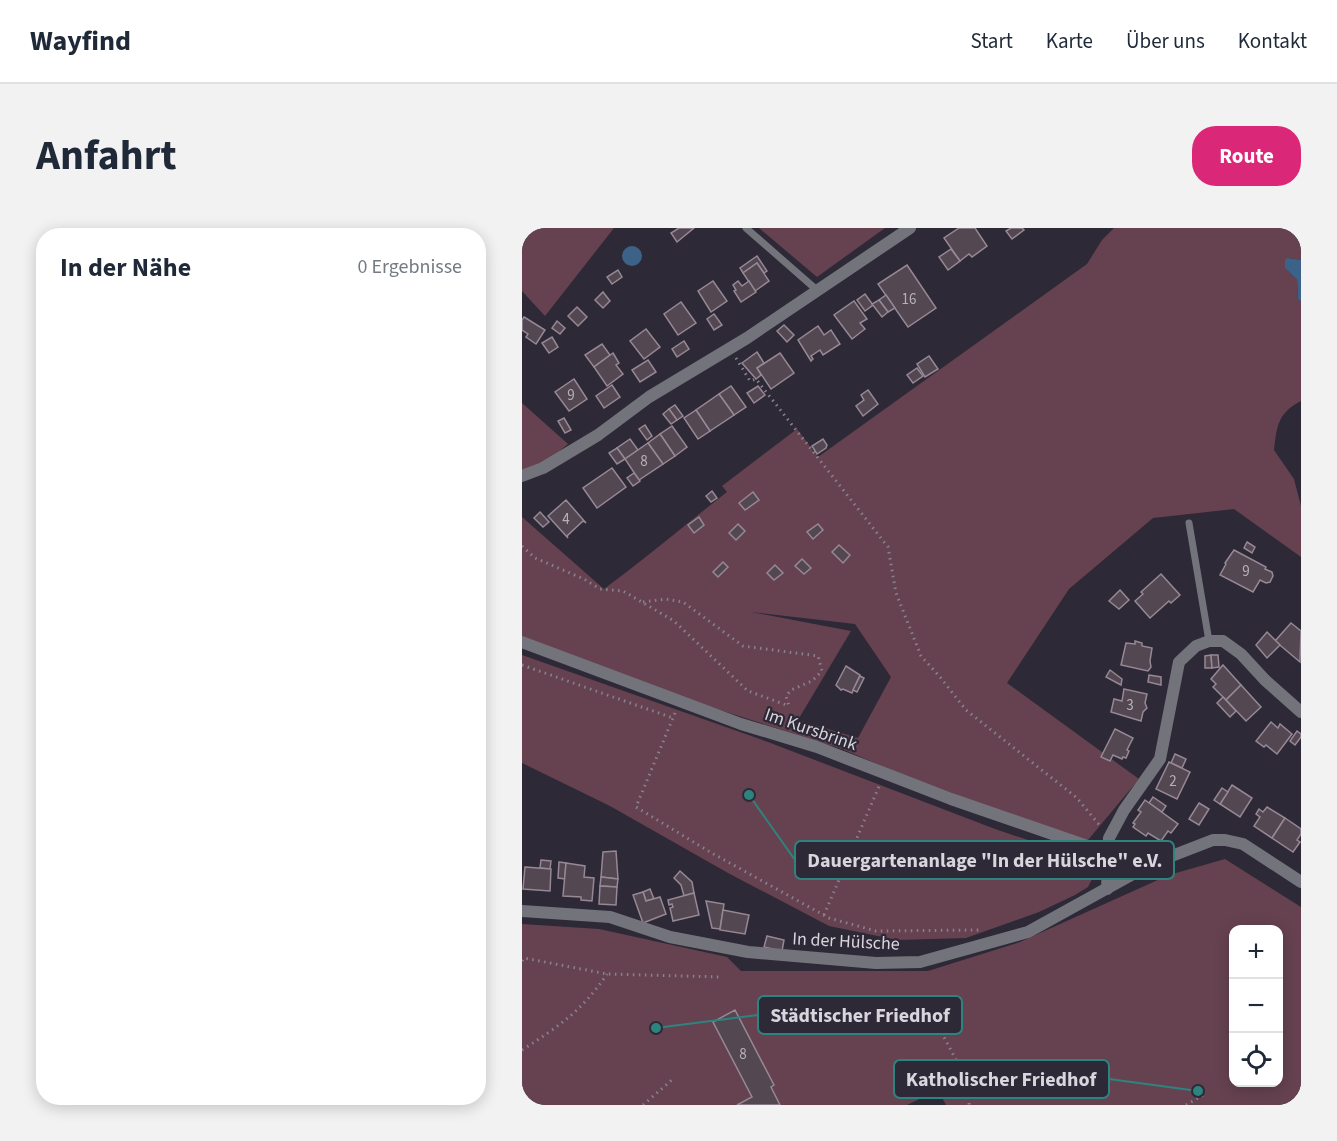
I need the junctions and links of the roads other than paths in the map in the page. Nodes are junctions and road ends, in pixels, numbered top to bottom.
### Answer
1 (746, 228) edge
2 (910, 228) edge
3 (818, 291) junction
4 (522, 476) edge
5 (1189, 523) dead end
6 (522, 642) edge
7 (1209, 642) junction
8 (1301, 712) edge
9 (1109, 842) junction
10 (1152, 864) junction
11 (1301, 882) edge
12 (1107, 889) junction
13 (522, 910) edge

1 - 3 lane
2 - 3 street
3 - 4 street
5 - 7 lane
6 - 9 street, Im Kursbrink
7 - 8 street
7 - 9 street
9 - 10 street
9 - 12 street
10 - 11 street, In der Hülsche
10 - 12 street, In der Hülsche
12 - 13 street, In der Hülsche

